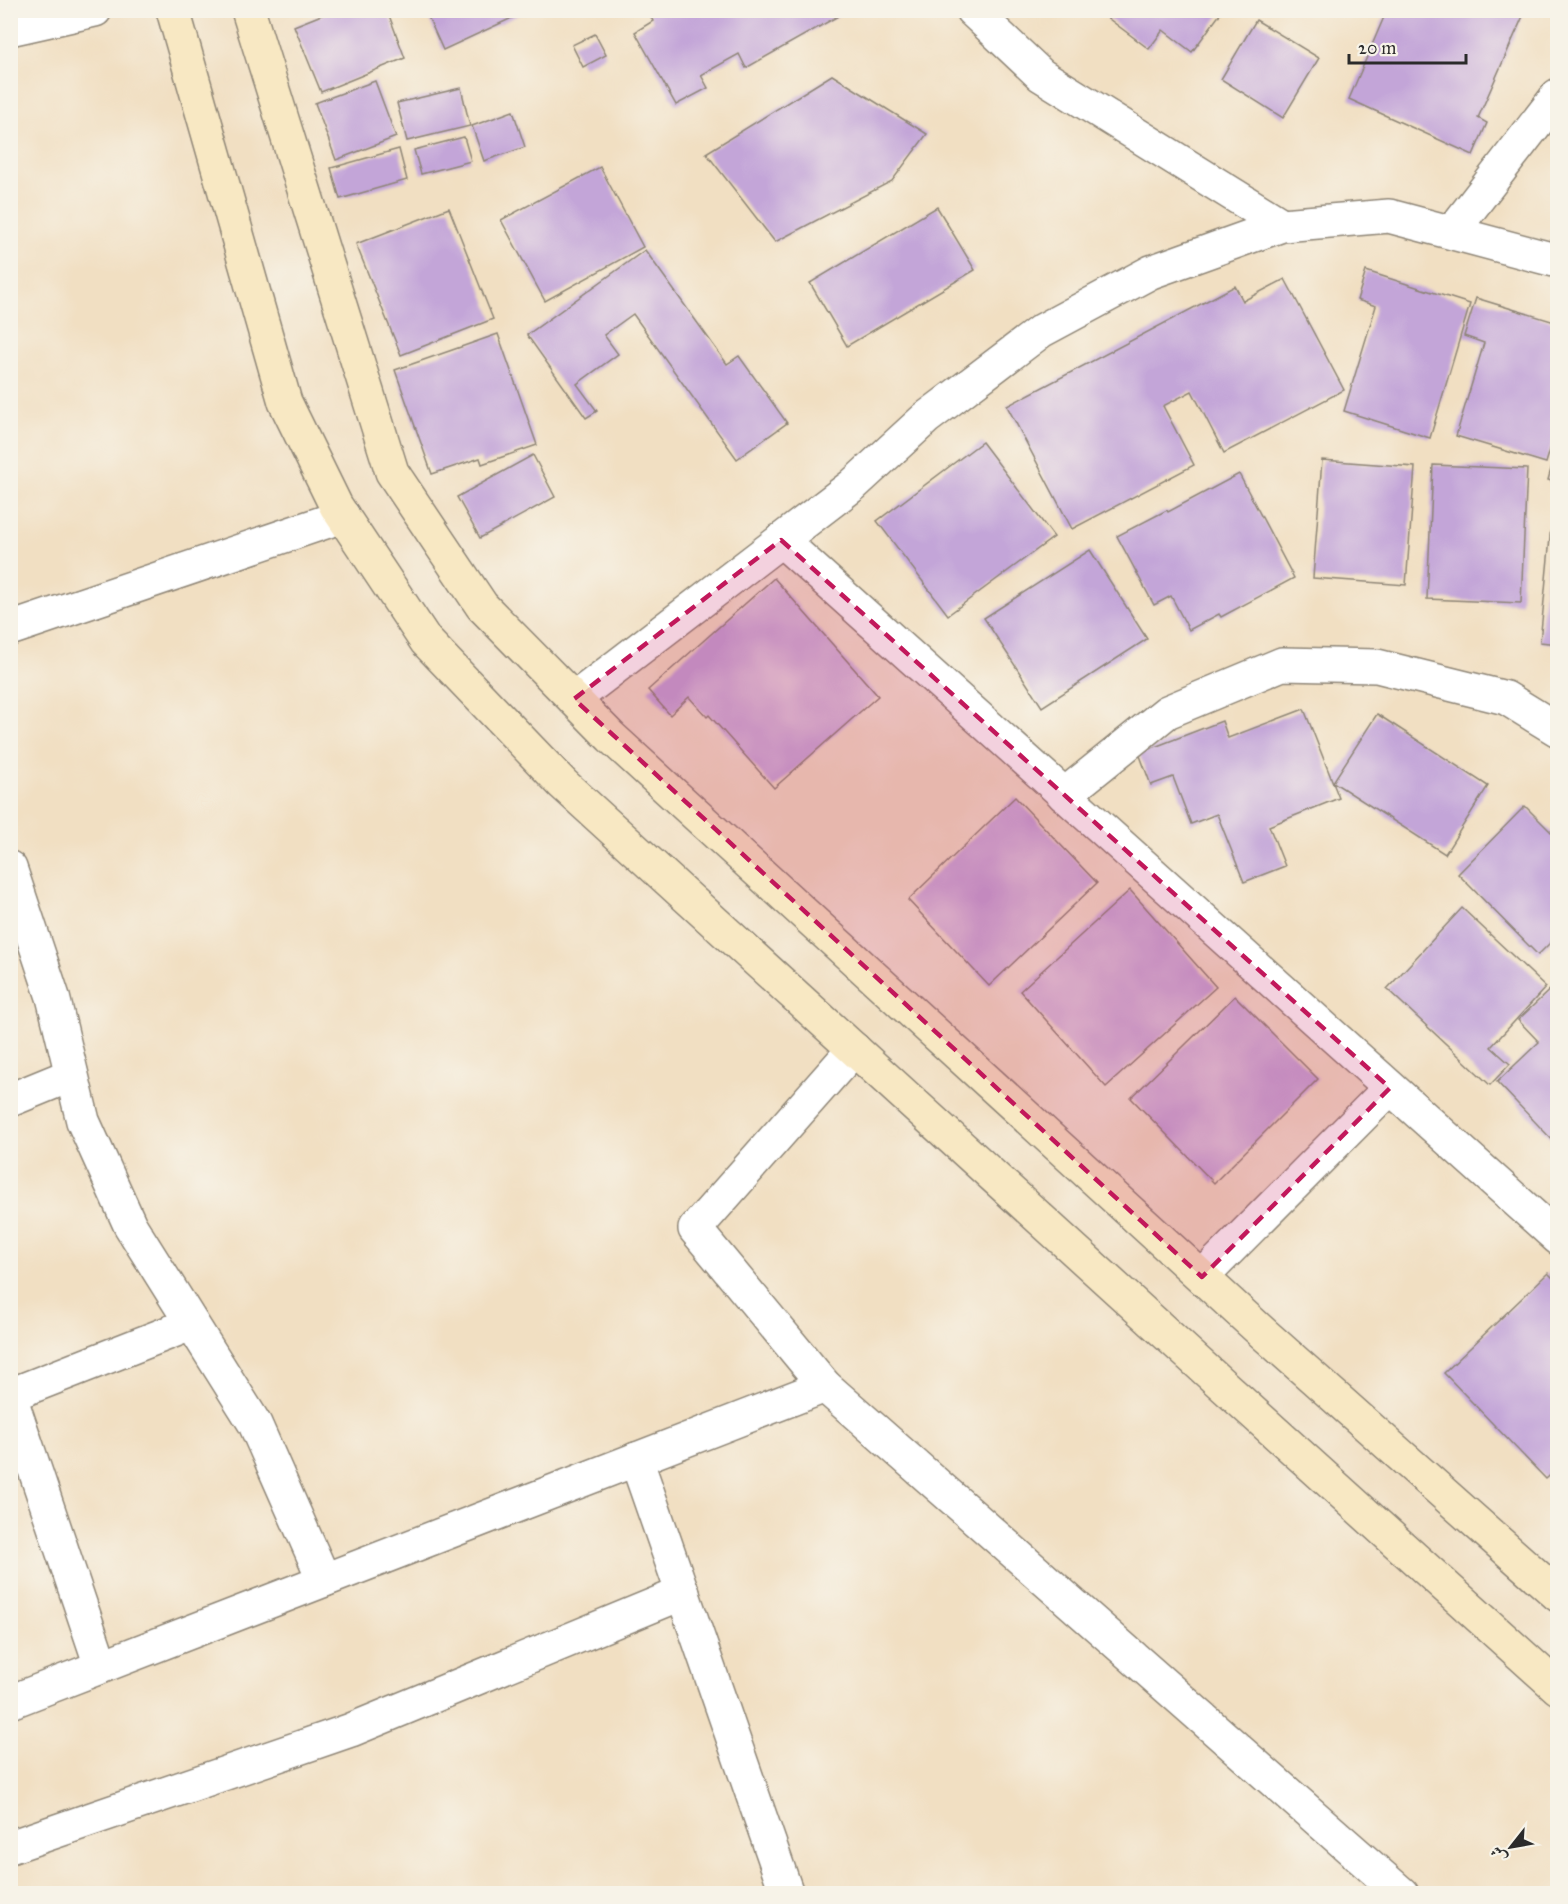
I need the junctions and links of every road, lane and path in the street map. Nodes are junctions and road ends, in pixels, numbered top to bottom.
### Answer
1 (95, 10) edge
2 (172, 10) edge
3 (248, 10) edge
4 (972, 10) edge
5 (10, 29) edge
6 (1557, 95) edge
7 (1282, 225) junction
8 (1452, 232) junction
9 (1557, 261) edge
10 (343, 516) junction
11 (781, 540) junction
12 (10, 629) edge
13 (574, 699) junction
14 (1557, 730) edge
15 (1064, 795) junction
16 (13, 886) edge
17 (854, 1049) junction
18 (71, 1075) junction
19 (1390, 1088) junction
20 (10, 1100) edge
21 (1557, 1238) edge
22 (1202, 1277) junction
23 (191, 1324) junction
24 (825, 1386) junction
25 (10, 1395) edge
26 (636, 1459) junction
27 (324, 1580) junction
28 (683, 1593) junction
29 (1557, 1595) edge
30 (101, 1666) junction
31 (1557, 1688) edge
32 (10, 1702) edge
33 (10, 1847) edge
34 (787, 1893) edge
35 (1402, 1893) edge

1 - 5 street
2 - 10 main road
3 - 13 main road
4 - 7 street
6 - 8 street
7 - 8 street
7 - 11 street
8 - 9 street
10 - 12 street
10 - 17 main road
11 - 13 street
11 - 15 street
13 - 22 main road
14 - 15 street
15 - 19 street
16 - 18 street
17 - 24 street
17 - 31 main road
18 - 20 street
18 - 23 street
19 - 21 street
19 - 22 street
22 - 29 main road
23 - 25 street
23 - 27 street
24 - 26 street
24 - 35 street
25 - 30 street
26 - 27 street
26 - 28 street
27 - 30 street
28 - 33 street
28 - 34 street
30 - 32 street

